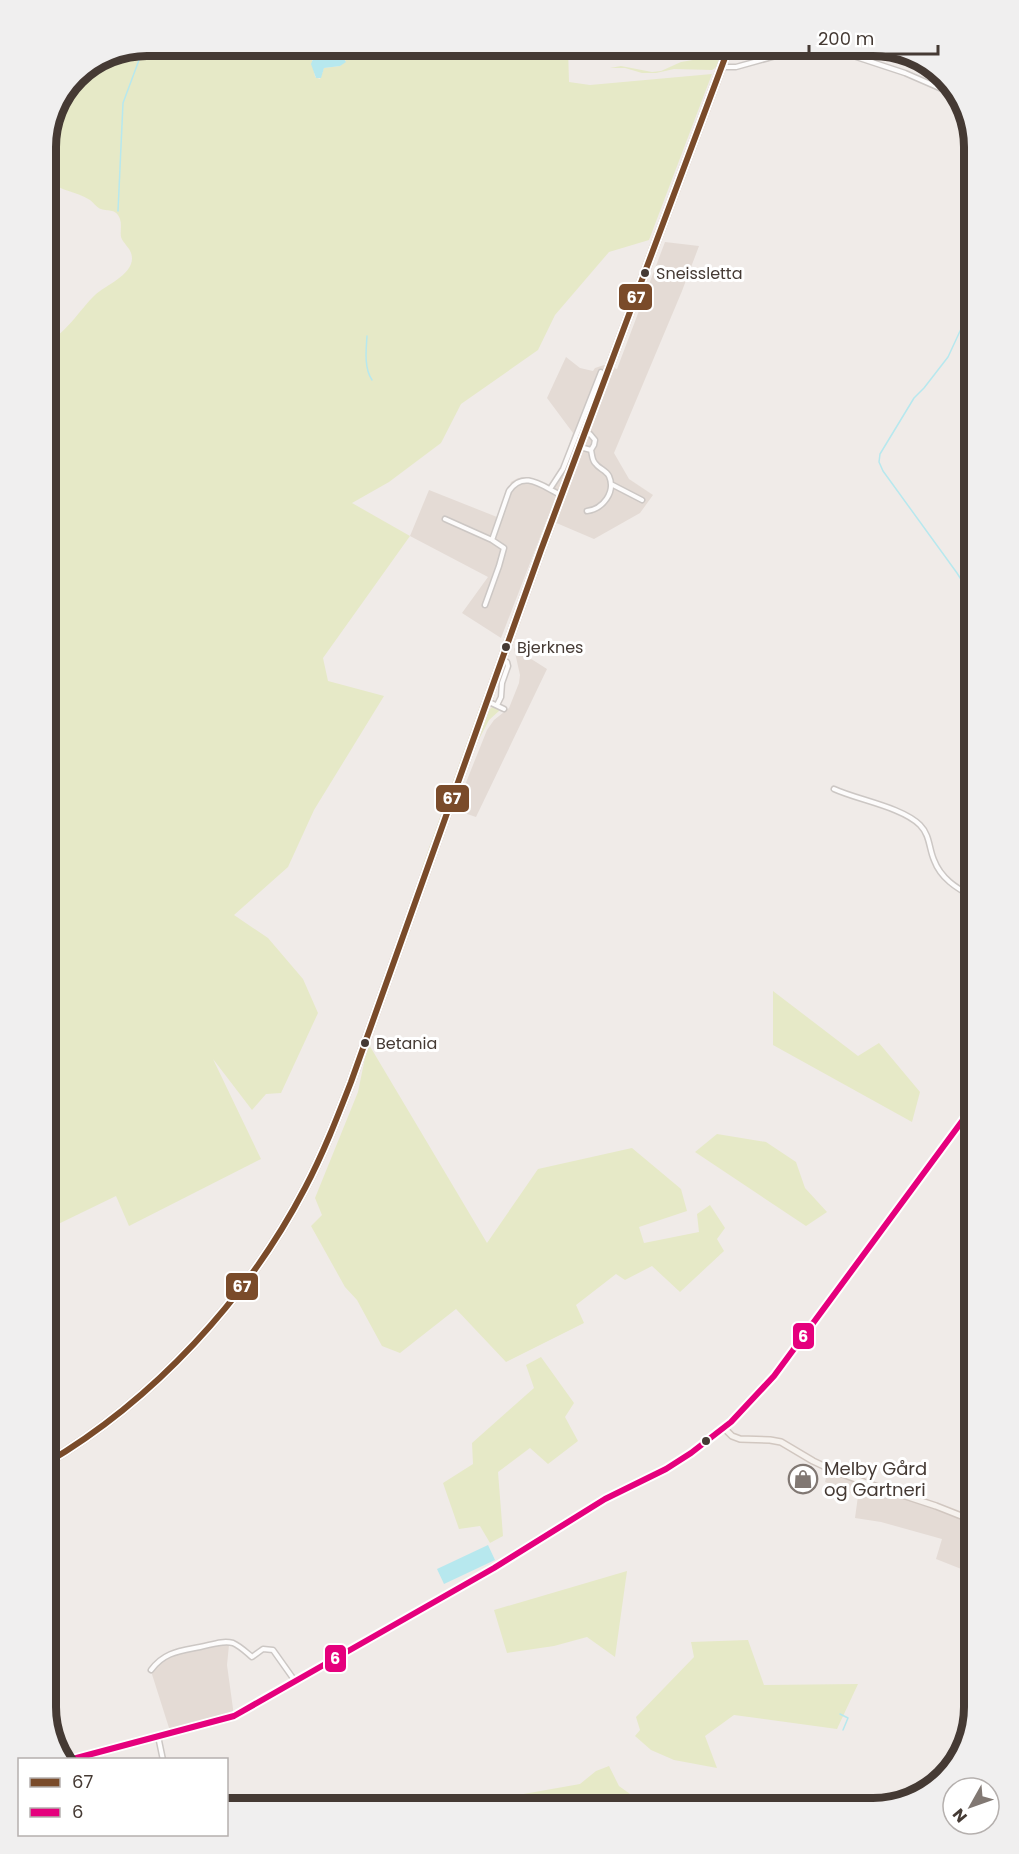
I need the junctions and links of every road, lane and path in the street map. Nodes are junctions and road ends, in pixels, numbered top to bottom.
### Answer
1 (725, 56) edge
2 (776, 56) edge
3 (853, 56) edge
4 (721, 67) junction
5 (944, 90) edge
6 (600, 372) dead end
7 (590, 434) dead end
8 (579, 446) junction
9 (591, 450) junction
10 (611, 484) junction
11 (550, 489) junction
12 (561, 495) junction
13 (642, 500) dead end
14 (587, 511) dead end
15 (445, 519) dead end
16 (492, 540) junction
17 (485, 605) dead end
18 (501, 660) junction
19 (487, 701) junction
20 (497, 705) junction
21 (504, 709) dead end
22 (834, 789) dead end
23 (964, 892) edge
24 (964, 1119) edge
25 (724, 1428) junction
26 (55, 1457) edge
27 (964, 1517) edge
28 (151, 1670) dead end
29 (295, 1681) junction
30 (158, 1736) junction
31 (76, 1758) edge
32 (163, 1758) edge

1 - 4 highway
2 - 4 street
3 - 5 street
4 - 8 highway
6 - 11 street
7 - 9 street
8 - 9 street
8 - 12 highway
9 - 10 street
10 - 13 street
10 - 14 street
11 - 12 street
11 - 16 street
12 - 18 highway
15 - 16 street
16 - 17 street
18 - 19 highway
18 - 20 street
19 - 20 street
19 - 26 highway
20 - 21 street
22 - 23 street
24 - 25 main road
25 - 27 main road
25 - 29 main road
28 - 29 street
29 - 30 main road
30 - 31 main road
30 - 32 street

